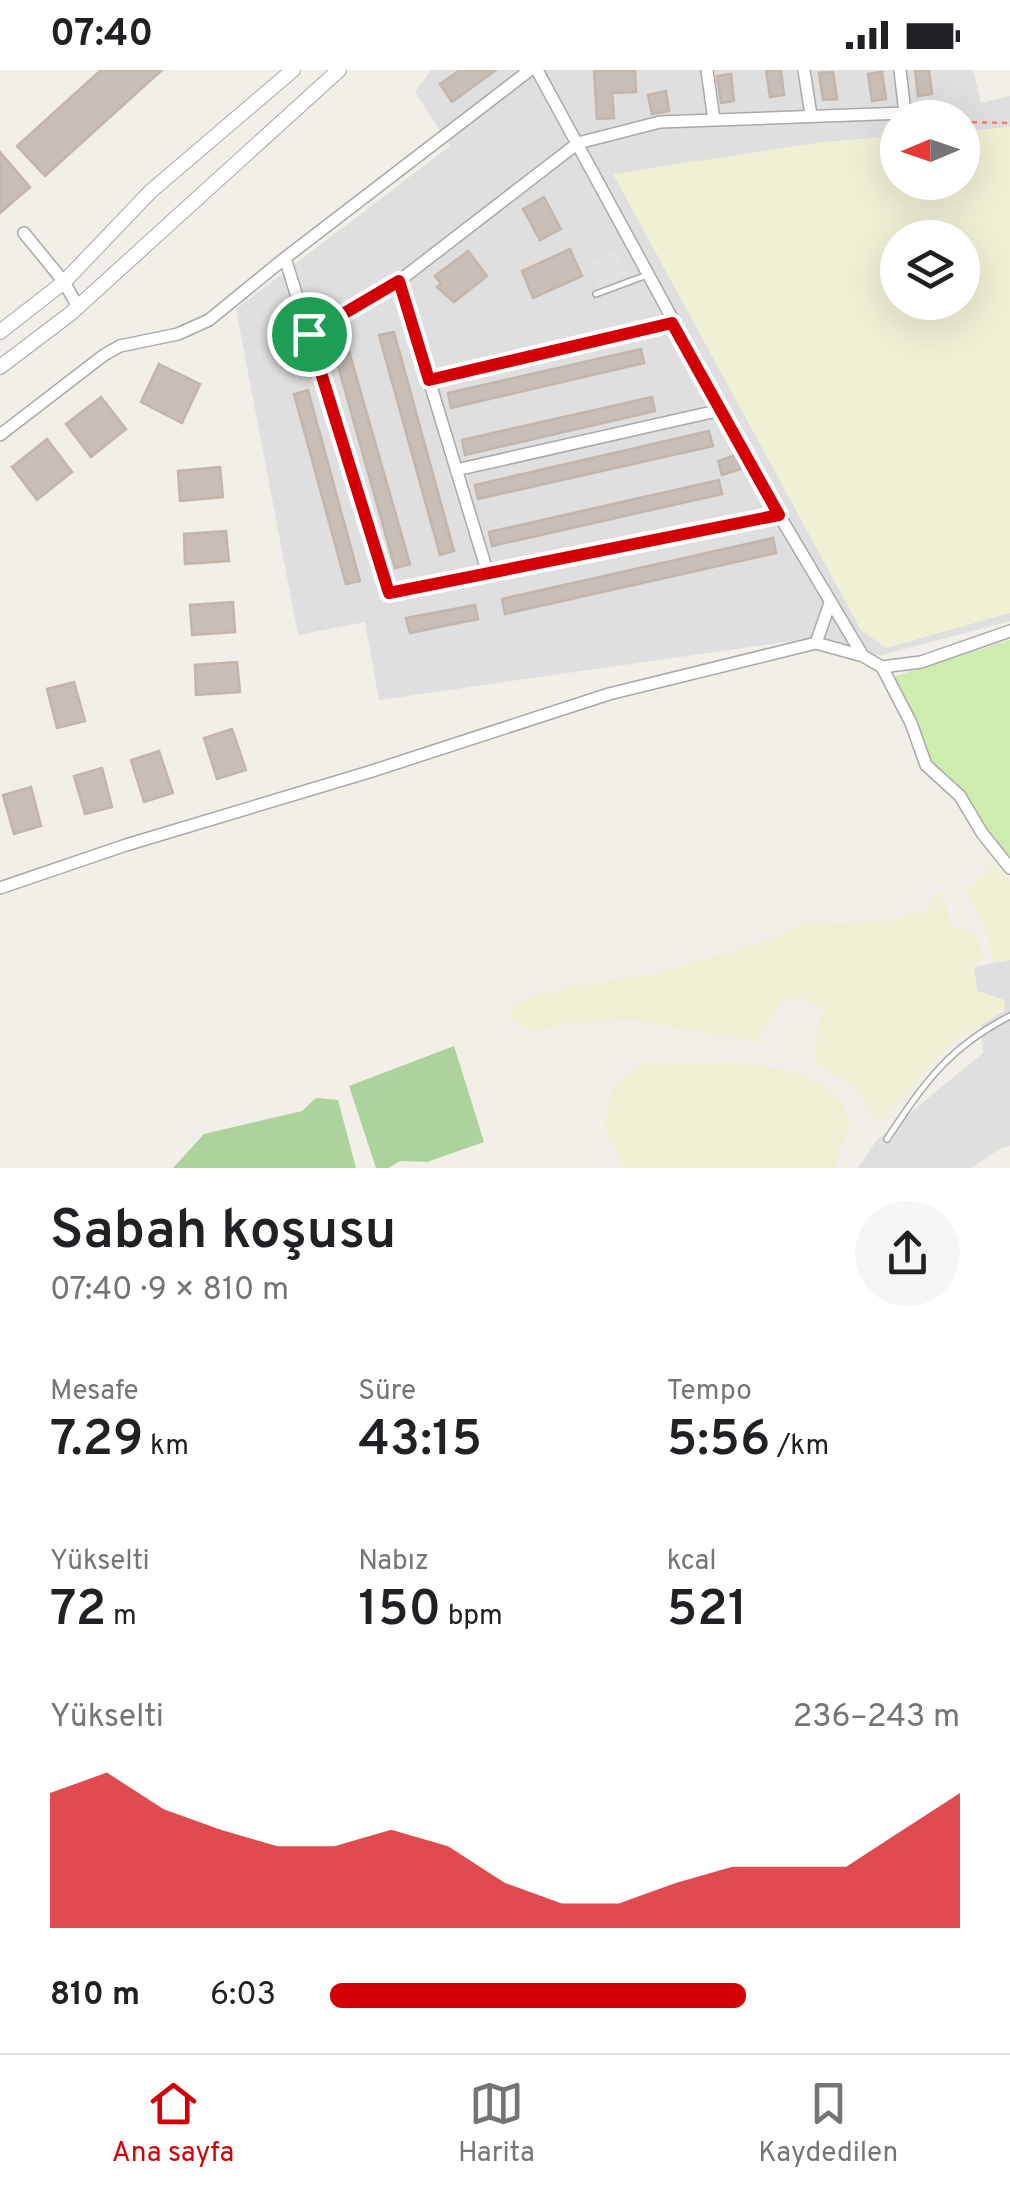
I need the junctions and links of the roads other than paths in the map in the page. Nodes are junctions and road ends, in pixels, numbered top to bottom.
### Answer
1 (293, 70) edge
2 (339, 70) edge
3 (534, 70) edge
4 (707, 70) edge
5 (804, 70) edge
6 (900, 70) edge
7 (811, 115) junction
8 (714, 120) junction
9 (578, 143) junction
10 (24, 233) dead end
11 (285, 258) junction
12 (647, 275) junction
13 (399, 281) junction
14 (64, 282) junction
15 (596, 294) dead end
16 (78, 307) junction
17 (672, 323) junction
18 (0, 332) edge
19 (309, 334) junction
20 (0, 367) edge
21 (429, 380) junction
22 (721, 410) junction
23 (0, 435) edge
24 (456, 470) junction
25 (779, 515) junction
26 (488, 574) junction
27 (830, 604) junction
28 (1010, 630) edge
29 (816, 643) junction
30 (863, 656) junction
31 (882, 666) junction
32 (1010, 868) edge
33 (0, 888) edge
34 (1010, 1016) edge
35 (887, 1139) dead end

1 - 14 street
2 - 16 street
3 - 9 street
3 - 11 street
4 - 8 street
5 - 7 street
6 - 7 street
7 - 8 street
8 - 9 street
9 - 12 street
9 - 13 street
10 - 14 street
11 - 19 street
11 - 23 street
12 - 15 lane
12 - 17 street
13 - 19 street
13 - 21 street
14 - 16 street
14 - 18 street
16 - 20 street
17 - 21 street
17 - 22 street
19 - 26 street
21 - 24 street
22 - 24 street
22 - 25 street
24 - 26 street
25 - 26 street
25 - 27 street
27 - 29 street
27 - 30 street
28 - 31 street
29 - 30 street
29 - 33 street
30 - 31 street
31 - 32 street
34 - 35 lane

